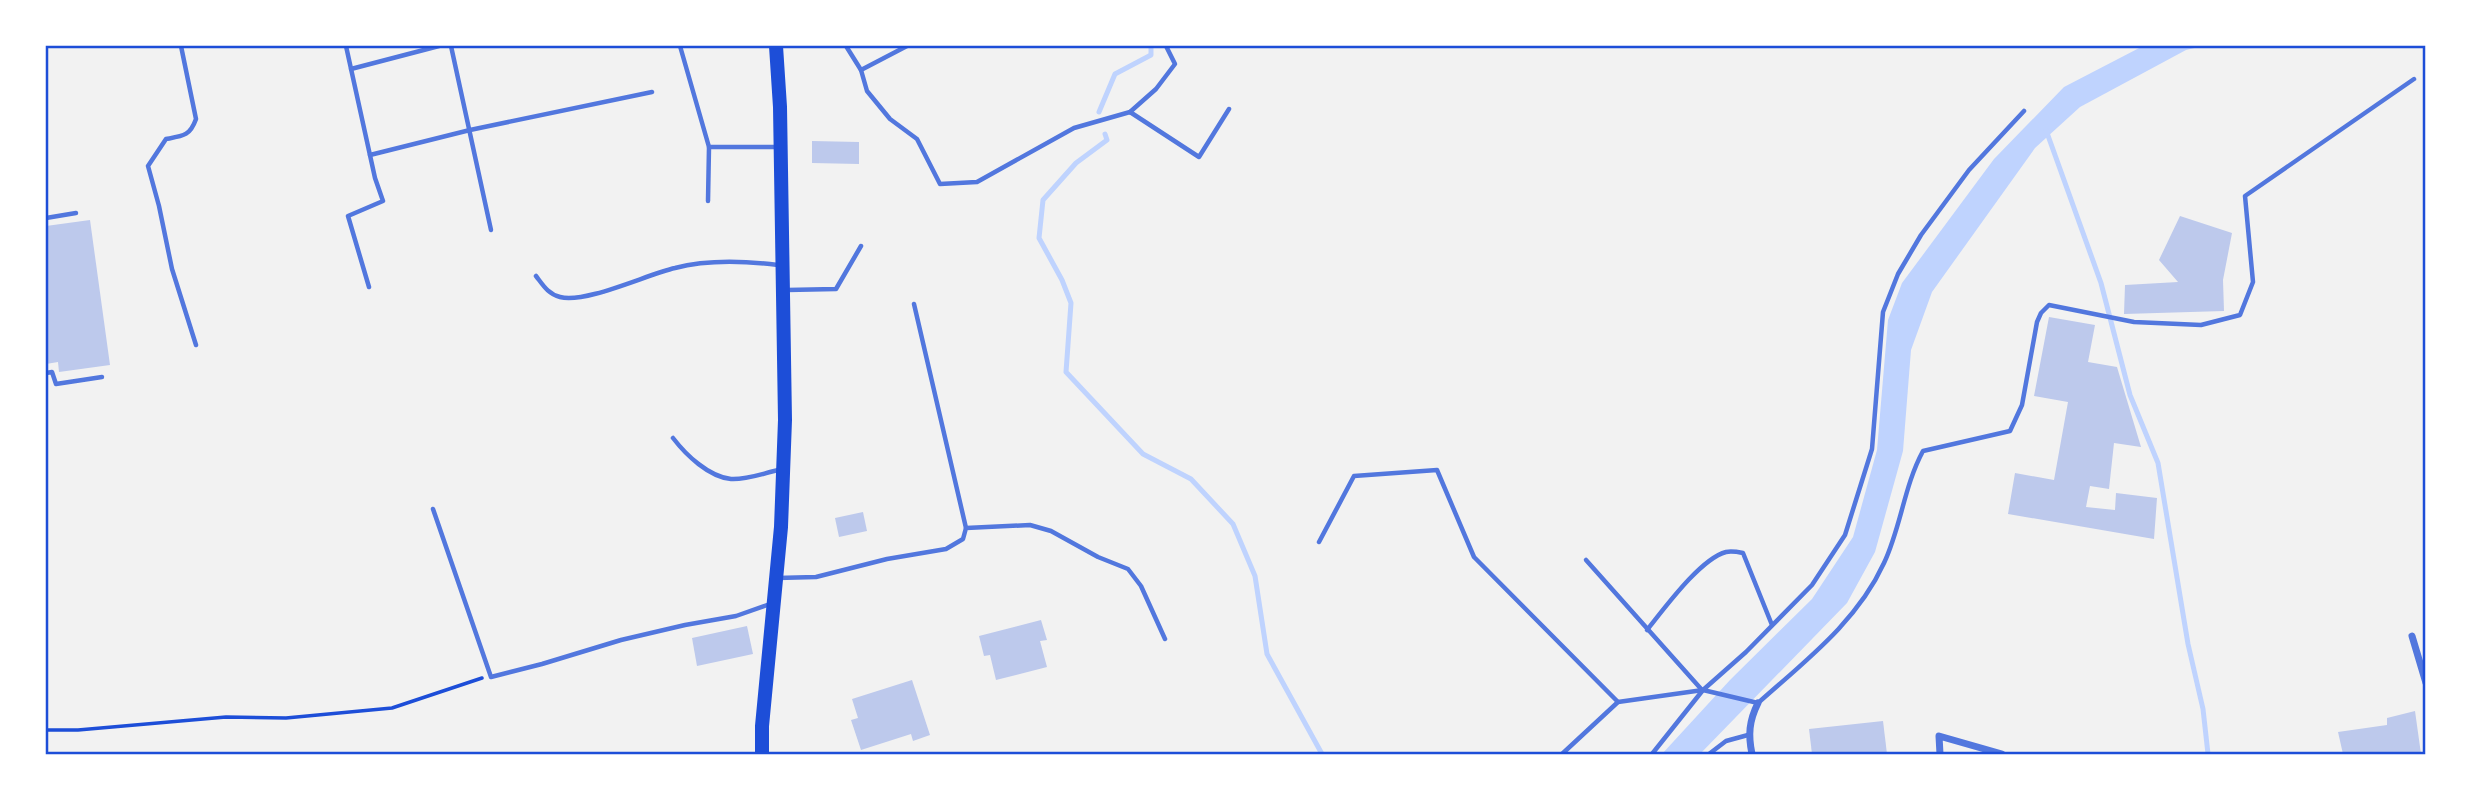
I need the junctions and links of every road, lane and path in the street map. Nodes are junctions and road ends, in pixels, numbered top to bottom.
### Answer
1 (181, 46) edge
2 (346, 46) edge
3 (439, 46) edge
4 (451, 46) edge
5 (680, 46) edge
6 (776, 46) edge
7 (846, 46) edge
8 (907, 46) edge
9 (1166, 46) edge
10 (351, 69) junction
11 (862, 70) junction
12 (2414, 79) dead end
13 (652, 92) dead end
14 (1229, 109) dead end
15 (2024, 111) dead end
16 (1129, 112) junction
17 (470, 130) junction
18 (709, 146) junction
19 (780, 147) junction
20 (370, 155) junction
21 (708, 201) dead end
22 (76, 213) dead end
23 (46, 218) edge
24 (491, 230) dead end
25 (861, 246) dead end
26 (782, 266) junction
27 (536, 276) dead end
28 (369, 287) dead end
29 (783, 290) junction
30 (914, 304) dead end
31 (196, 345) dead end
32 (46, 373) edge
33 (102, 377) dead end
34 (673, 439) dead end
35 (784, 469) junction
36 (433, 509) dead end
37 (966, 528) junction
38 (1319, 542) dead end
39 (1586, 560) dead end
40 (776, 578) junction
41 (774, 603) junction
42 (1772, 625) junction
43 (1647, 630) junction
44 (2412, 636) dead end
45 (1165, 639) dead end
46 (484, 678) dead end
47 (2426, 683) edge
48 (1703, 690) junction
49 (1618, 702) junction
50 (1758, 703) junction
51 (46, 730) edge
52 (1748, 735) junction
53 (762, 754) edge
54 (1562, 754) edge
55 (1652, 754) edge
56 (1709, 754) edge
57 (1752, 754) edge
58 (1940, 754) edge
59 (2002, 754) edge

1 - 31 lane
2 - 10 lane
3 - 10 lane
4 - 17 lane
5 - 18 lane
6 - 19 main road
7 - 11 lane
8 - 11 lane
9 - 16 lane
10 - 20 lane
11 - 16 lane
12 - 50 lane
13 - 17 lane
14 - 16 lane
15 - 42 lane
17 - 20 lane
17 - 24 lane
18 - 19 lane
18 - 21 lane
19 - 26 main road
20 - 28 lane
22 - 23 lane
25 - 29 lane
26 - 27 lane
26 - 29 main road
29 - 35 main road
30 - 37 lane
32 - 33 lane
34 - 35 lane
35 - 40 main road
36 - 41 lane
37 - 40 lane
37 - 45 lane
38 - 49 lane
39 - 43 lane
40 - 41 main road
41 - 53 main road
42 - 43 lane
42 - 48 lane
43 - 48 lane
44 - 47 street
46 - 51 path
48 - 49 lane
48 - 50 lane
48 - 55 lane
49 - 54 lane
50 - 52 street
52 - 56 lane
52 - 57 street
58 - 59 street

